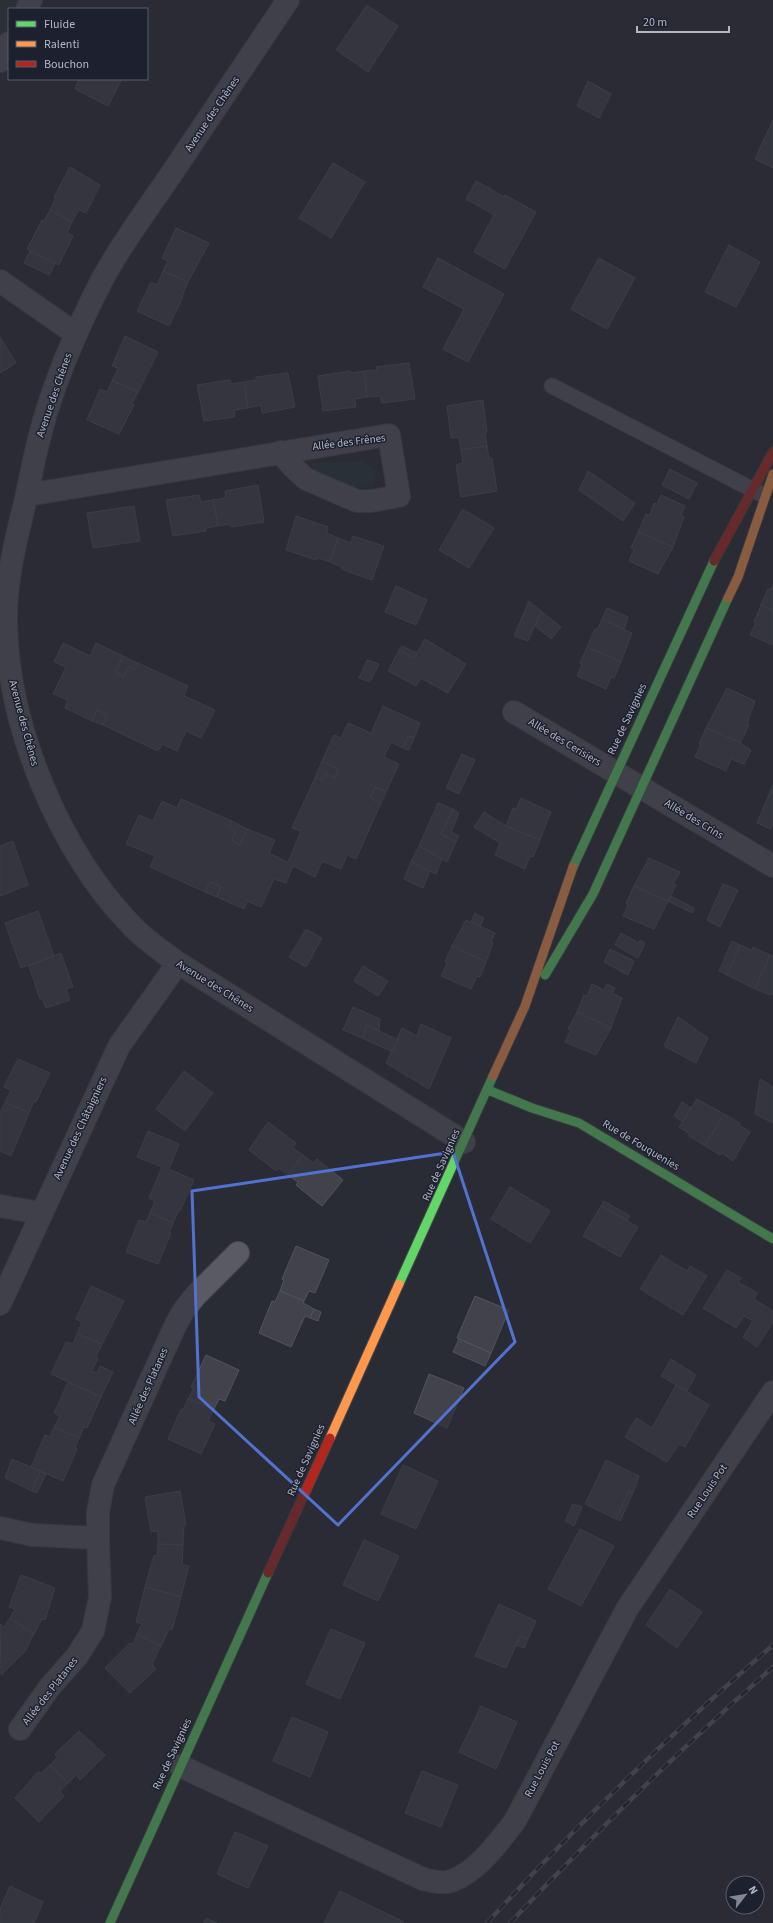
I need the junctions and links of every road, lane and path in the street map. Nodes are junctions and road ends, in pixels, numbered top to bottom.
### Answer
1 (288, 0) edge
2 (8, 45) edge
3 (0, 61) edge
4 (0, 281) edge
5 (76, 334) junction
6 (552, 386) dead end
7 (280, 452) junction
8 (773, 452) edge
9 (773, 474) edge
10 (752, 490) junction
11 (26, 495) junction
12 (765, 496) junction
13 (4, 588) edge
14 (514, 712) dead end
15 (616, 773) junction
16 (642, 788) junction
17 (773, 866) edge
18 (178, 963) junction
19 (526, 1006) junction
20 (488, 1090) junction
21 (464, 1142) junction
22 (0, 1206) edge
23 (42, 1213) junction
24 (773, 1239) edge
25 (238, 1253) dead end
26 (0, 1304) edge
27 (773, 1392) edge
28 (0, 1528) edge
29 (98, 1538) junction
30 (20, 1729) dead end
31 (180, 1766) junction
32 (110, 1923) edge

1 - 5 street, Avenue des Chênes
2 - 3 street
4 - 5 street
5 - 11 street, Avenue des Chênes
6 - 10 lane
7 - 7 street, Allée des Frênes
7 - 11 street, Allée des Frênes
8 - 10 street, Rue de Savignies
9 - 12 street, Rue de Savignies
10 - 12 lane
10 - 15 street, Rue de Savignies
11 - 13 street, Avenue des Chênes
12 - 16 street, Rue de Savignies
13 - 18 street, Avenue des Chênes
14 - 15 street, Allée des Cerisiers
15 - 16 street, Allée des Crins
15 - 19 street, Rue de Savignies
16 - 17 street, Allée des Crins
16 - 19 street, Rue de Savignies
18 - 21 street, Avenue des Chênes
18 - 23 street, Avenue des Châtaigniers
19 - 20 street, Rue de Savignies
20 - 21 street, Rue de Savignies
20 - 24 street, Rue de Fouquenies
21 - 31 street, Rue de Savignies
22 - 23 street
23 - 26 street, Avenue des Châtaigniers
25 - 29 street, Allée des Platanes
27 - 31 street, Rue Louis Pot
28 - 29 street
29 - 30 street, Allée des Platanes
31 - 32 street, Rue de Savignies

